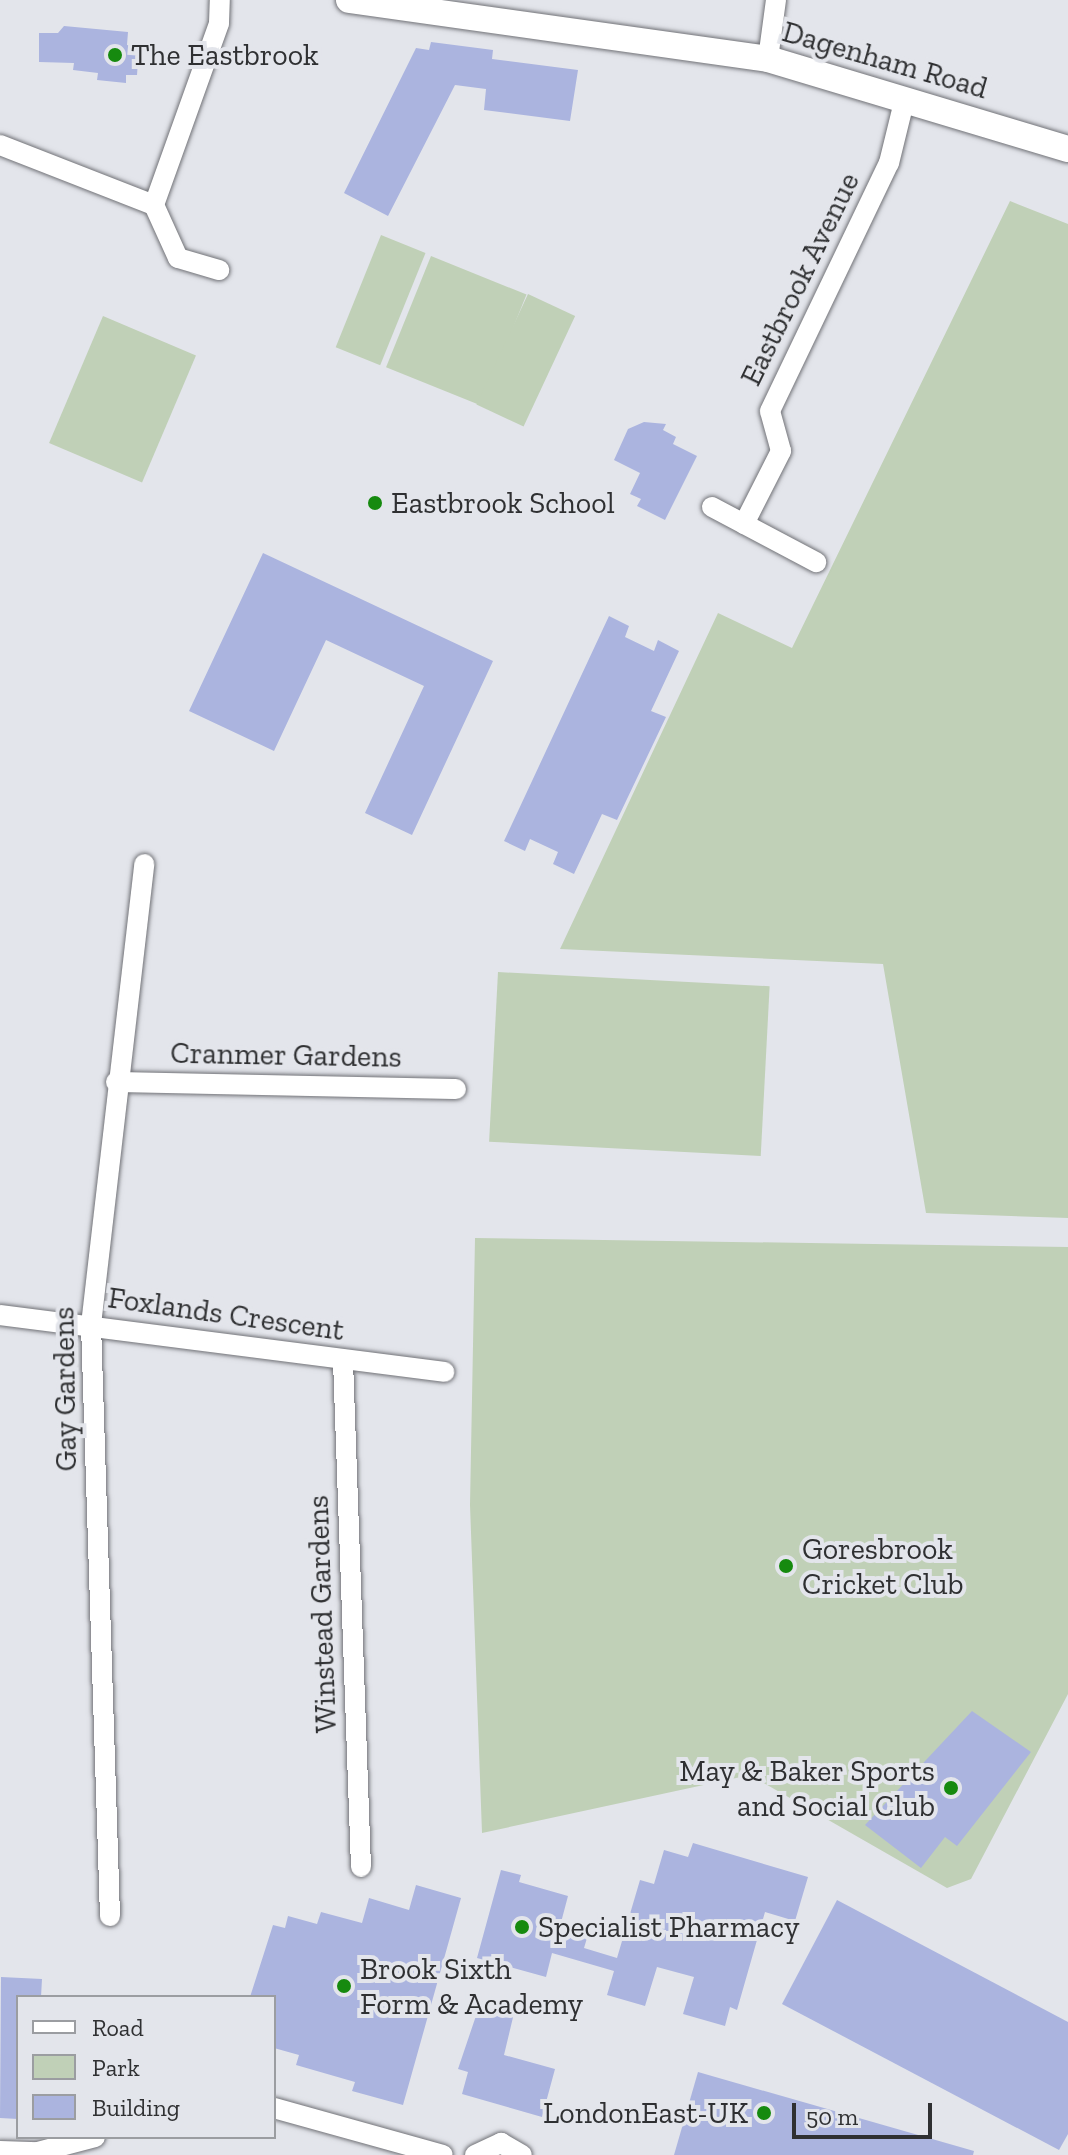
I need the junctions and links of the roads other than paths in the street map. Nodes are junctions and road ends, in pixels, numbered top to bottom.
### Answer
1 (220, 0) edge
2 (349, 0) edge
3 (777, 0) edge
4 (768, 59) junction
5 (905, 98) junction
6 (0, 145) edge
7 (1068, 149) edge
8 (154, 205) junction
9 (219, 270) dead end
10 (712, 507) dead end
11 (744, 524) junction
12 (816, 562) dead end
13 (144, 864) dead end
14 (116, 1082) junction
15 (456, 1089) dead end
16 (0, 1315) edge
17 (91, 1325) junction
18 (343, 1360) junction
19 (444, 1372) dead end
20 (361, 1867) dead end
21 (110, 1916) dead end
22 (276, 2109) edge
23 (87, 2139) edge
24 (0, 2151) edge
25 (443, 2155) edge
26 (475, 2155) edge
27 (522, 2155) edge

1 - 8 street
2 - 4 street, Dagenham Road
3 - 4 street
4 - 5 street, Dagenham Road
5 - 7 street, Dagenham Road
5 - 11 street, Eastbrook Avenue
6 - 8 street
8 - 9 street
10 - 11 street
11 - 12 street
13 - 14 street, Gay Gardens
14 - 15 street, Cranmer Gardens
14 - 17 street, Gay Gardens
16 - 17 street, Foxlands Crescent
17 - 18 street, Foxlands Crescent
17 - 21 street, Gay Gardens
18 - 19 street, Foxlands Crescent
18 - 20 street, Winstead Gardens
22 - 25 street
23 - 24 street
26 - 27 street

